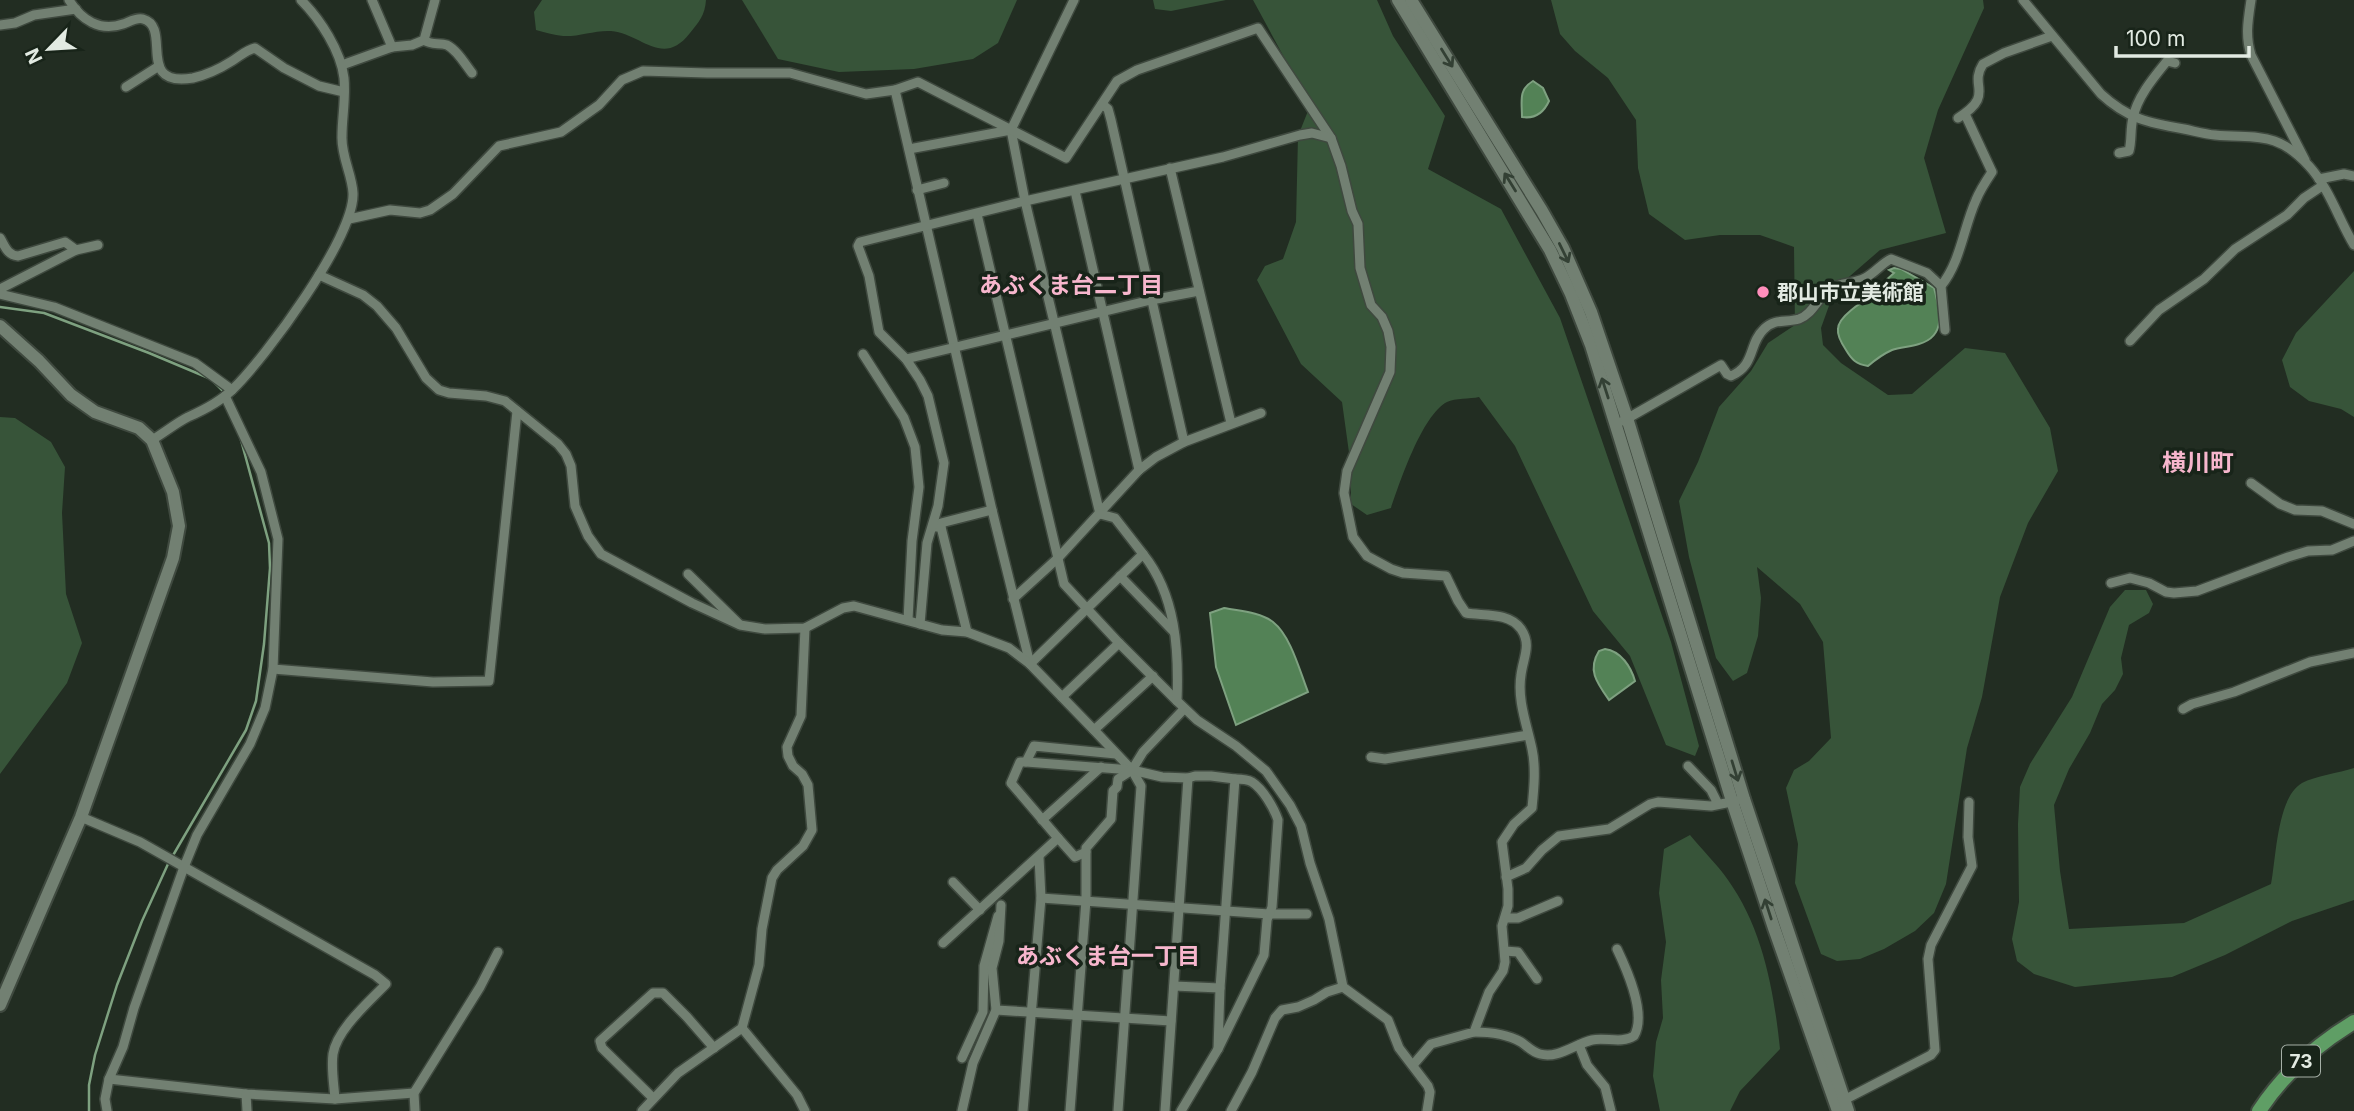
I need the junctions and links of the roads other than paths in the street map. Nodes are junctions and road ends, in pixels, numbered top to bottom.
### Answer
1 (69, 0) edge
2 (302, 0) edge
3 (372, 0) edge
4 (435, 0) edge
5 (1074, 0) edge
6 (1398, 0) edge
7 (1411, 0) edge
8 (2024, 0) edge
9 (2251, 0) edge
10 (76, 9) junction
11 (0, 25) edge
12 (2052, 36) junction
13 (424, 40) junction
14 (392, 47) junction
15 (2175, 63) dead end
16 (342, 65) junction
17 (159, 66) junction
18 (472, 73) dead end
19 (127, 87) dead end
20 (895, 90) junction
21 (344, 92) junction
22 (1102, 104) junction
23 (2133, 117) junction
24 (1011, 130) junction
25 (1331, 138) junction
26 (909, 149) junction
27 (2119, 153) dead end
28 (2308, 164) junction
29 (1170, 169) junction
30 (2354, 176) edge
31 (1124, 179) junction
32 (944, 183) dead end
33 (2321, 183) junction
34 (917, 190) junction
35 (1075, 191) junction
36 (1025, 201) junction
37 (976, 214) junction
38 (349, 219) junction
39 (925, 226) junction
40 (0, 237) edge
41 (98, 244) dead end
42 (2354, 245) edge
43 (76, 250) junction
44 (319, 275) junction
45 (1941, 286) junction
46 (0, 289) edge
47 (1199, 291) junction
48 (0, 294) edge
49 (1151, 300) junction
50 (1102, 311) junction
51 (1054, 324) junction
52 (0, 326) edge
53 (1945, 331) dead end
54 (0, 336) edge
55 (1006, 336) junction
56 (14, 339) junction
57 (2130, 341) dead end
58 (954, 348) junction
59 (863, 354) dead end
60 (906, 359) junction
61 (229, 393) junction
62 (517, 411) junction
63 (1261, 413) dead end
64 (1622, 421) junction
65 (1231, 424) junction
66 (152, 440) junction
67 (1184, 442) junction
68 (1139, 470) junction
69 (2250, 483) dead end
70 (992, 510) junction
71 (1100, 514) junction
72 (2354, 524) edge
73 (936, 527) junction
74 (2354, 541) edge
75 (1143, 554) junction
76 (1058, 558) junction
77 (688, 574) dead end
78 (1120, 576) junction
79 (2111, 583) dead end
80 (1013, 599) junction
81 (1087, 608) junction
82 (908, 620) junction
83 (920, 624) junction
84 (740, 625) junction
85 (805, 628) junction
86 (967, 632) junction
87 (1175, 633) junction
88 (1119, 643) junction
89 (2354, 653) edge
90 (1030, 664) junction
91 (273, 669) junction
92 (1153, 676) junction
93 (1062, 697) junction
94 (1177, 701) junction
95 (1184, 709) junction
96 (2183, 709) dead end
97 (1094, 730) junction
98 (1528, 735) junction
99 (1116, 754) junction
100 (1371, 757) dead end
101 (1026, 762) junction
102 (1688, 766) dead end
103 (1101, 768) junction
104 (1132, 770) junction
105 (1188, 778) junction
106 (1235, 779) junction
107 (1738, 800) junction
108 (1969, 802) dead end
109 (1718, 804) junction
110 (81, 817) junction
111 (1042, 820) junction
112 (1058, 838) junction
113 (1086, 852) junction
114 (1039, 857) junction
115 (184, 867) junction
116 (1506, 877) junction
117 (953, 882) dead end
118 (1041, 898) junction
119 (1086, 900) junction
120 (1558, 901) dead end
121 (1133, 904) junction
122 (1180, 907) junction
123 (1227, 909) junction
124 (980, 910) junction
125 (1269, 914) junction
126 (1307, 914) dead end
127 (1505, 918) junction
128 (943, 943) dead end
129 (1617, 949) dead end
130 (1505, 951) junction
131 (498, 952) dead end
132 (1536, 979) dead end
133 (1174, 986) junction
134 (1220, 988) junction
135 (1343, 988) junction
136 (0, 1005) edge
137 (996, 1010) junction
138 (1031, 1011) junction
139 (1076, 1014) junction
140 (1124, 1018) junction
141 (1171, 1021) junction
142 (2354, 1022) edge
143 (742, 1028) junction
144 (1474, 1032) junction
145 (1579, 1045) junction
146 (714, 1048) junction
147 (1219, 1049) junction
148 (962, 1058) dead end
149 (1413, 1065) junction
150 (109, 1079) junction
151 (414, 1093) junction
152 (246, 1094) junction
153 (653, 1097) junction
154 (335, 1099) junction
155 (1843, 1107) edge
156 (107, 1111) edge
157 (247, 1111) edge
158 (415, 1111) edge
159 (642, 1111) edge
160 (805, 1111) edge
161 (962, 1111) edge
162 (1023, 1111) edge
163 (1070, 1111) edge
164 (1118, 1111) edge
165 (1166, 1111) edge
166 (1181, 1111) edge
167 (1231, 1111) edge
168 (1427, 1111) edge
169 (1611, 1111) edge
170 (2259, 1111) edge

1 - 10 street
2 - 16 street
3 - 14 street
4 - 13 street
5 - 24 street
64 -> 6 street
7 -> 64 street
8 - 12 street
9 - 28 street
10 - 11 street
10 - 17 street
12 - 23 street
12 - 45 street
13 - 14 street
13 - 18 street
14 - 16 street
15 - 23 street
16 - 21 street
17 - 19 street
17 - 21 street
20 - 24 street
20 - 26 street
20 - 38 street
21 - 38 street
22 - 24 street
22 - 25 street
22 - 31 street
23 - 27 street
23 - 28 street
24 - 26 street
24 - 36 street
25 - 29 street
25 - 98 street
26 - 34 street
28 - 33 street
29 - 31 street
29 - 47 street
30 - 33 street
31 - 35 street
31 - 49 street
32 - 34 street
33 - 42 street
33 - 57 street
34 - 39 street
35 - 36 street
35 - 50 street
36 - 37 street
36 - 51 street
37 - 39 street
37 - 55 street
38 - 44 street
39 - 58 street
39 - 60 street
40 - 43 street
41 - 43 street
43 - 46 street
44 - 61 street
44 - 62 street
45 - 53 street
45 - 64 street
47 - 49 street
47 - 65 street
48 - 61 street
49 - 50 street
49 - 67 street
50 - 51 street
50 - 68 street
51 - 55 street
51 - 71 street
52 - 56 street
54 - 56 street
55 - 58 street
55 - 76 street
56 - 66 street
58 - 60 street
58 - 70 street
59 - 82 street
60 - 73 street
61 - 66 street
61 - 91 street
62 - 84 street
62 - 91 street
63 - 65 street
64 - 107 street
65 - 67 street
66 - 110 street
67 - 68 street
68 - 71 street
69 - 72 street
70 - 73 street
70 - 80 street
71 - 75 street
71 - 76 street
73 - 83 street
73 - 86 street
74 - 79 street
75 - 78 street
75 - 87 street
76 - 80 street
76 - 81 street
77 - 84 street
78 - 81 street
78 - 87 street
80 - 90 street
81 - 88 street
81 - 90 street
82 - 83 street
82 - 85 street
83 - 86 street
84 - 85 street
85 - 143 street
86 - 90 street
87 - 94 street
88 - 92 street
88 - 93 street
89 - 96 street
90 - 93 street
91 - 115 street
92 - 94 street
92 - 97 street
93 - 97 street
94 - 95 street
95 - 104 street
95 - 135 street
97 - 99 street
98 - 100 street
98 - 116 street
99 - 101 street
99 - 104 street
101 - 103 street
101 - 111 street
102 - 109 street
103 - 104 street
103 - 111 street
104 - 105 street
104 - 113 street
104 - 121 street
105 - 106 street
105 - 122 street
106 - 123 street
106 - 125 street
107 - 109 street
107 - 155 street
108 - 155 street
109 - 116 street
110 - 115 street
110 - 136 street
111 - 112 street
112 - 113 street
112 - 114 street
113 - 119 street
114 - 118 street
114 - 124 street
115 - 150 street
115 - 154 street
116 - 127 street
117 - 124 street
118 - 119 street
118 - 138 street
119 - 121 street
119 - 139 street
120 - 127 street
121 - 122 street
121 - 140 street
122 - 123 street
122 - 133 street
123 - 125 street
123 - 134 street
124 - 128 street
125 - 126 street
125 - 147 street
127 - 130 street
129 - 145 street
130 - 132 street
130 - 144 street
131 - 151 street
133 - 134 street
133 - 141 street
134 - 147 street
135 - 149 street
135 - 167 street
137 - 138 street
137 - 148 street
137 - 161 street
138 - 139 street
138 - 162 street
139 - 140 street
139 - 163 street
140 - 141 street
140 - 164 street
141 - 165 street
142 - 170 main road, 73
143 - 146 street
143 - 160 street
144 - 145 street
144 - 149 street
145 - 169 street
146 - 153 street
146 - 153 street
147 - 166 street
149 - 168 street
150 - 152 street
150 - 156 street
151 - 154 street
151 - 158 street
152 - 154 street
152 - 157 street
153 - 159 street

